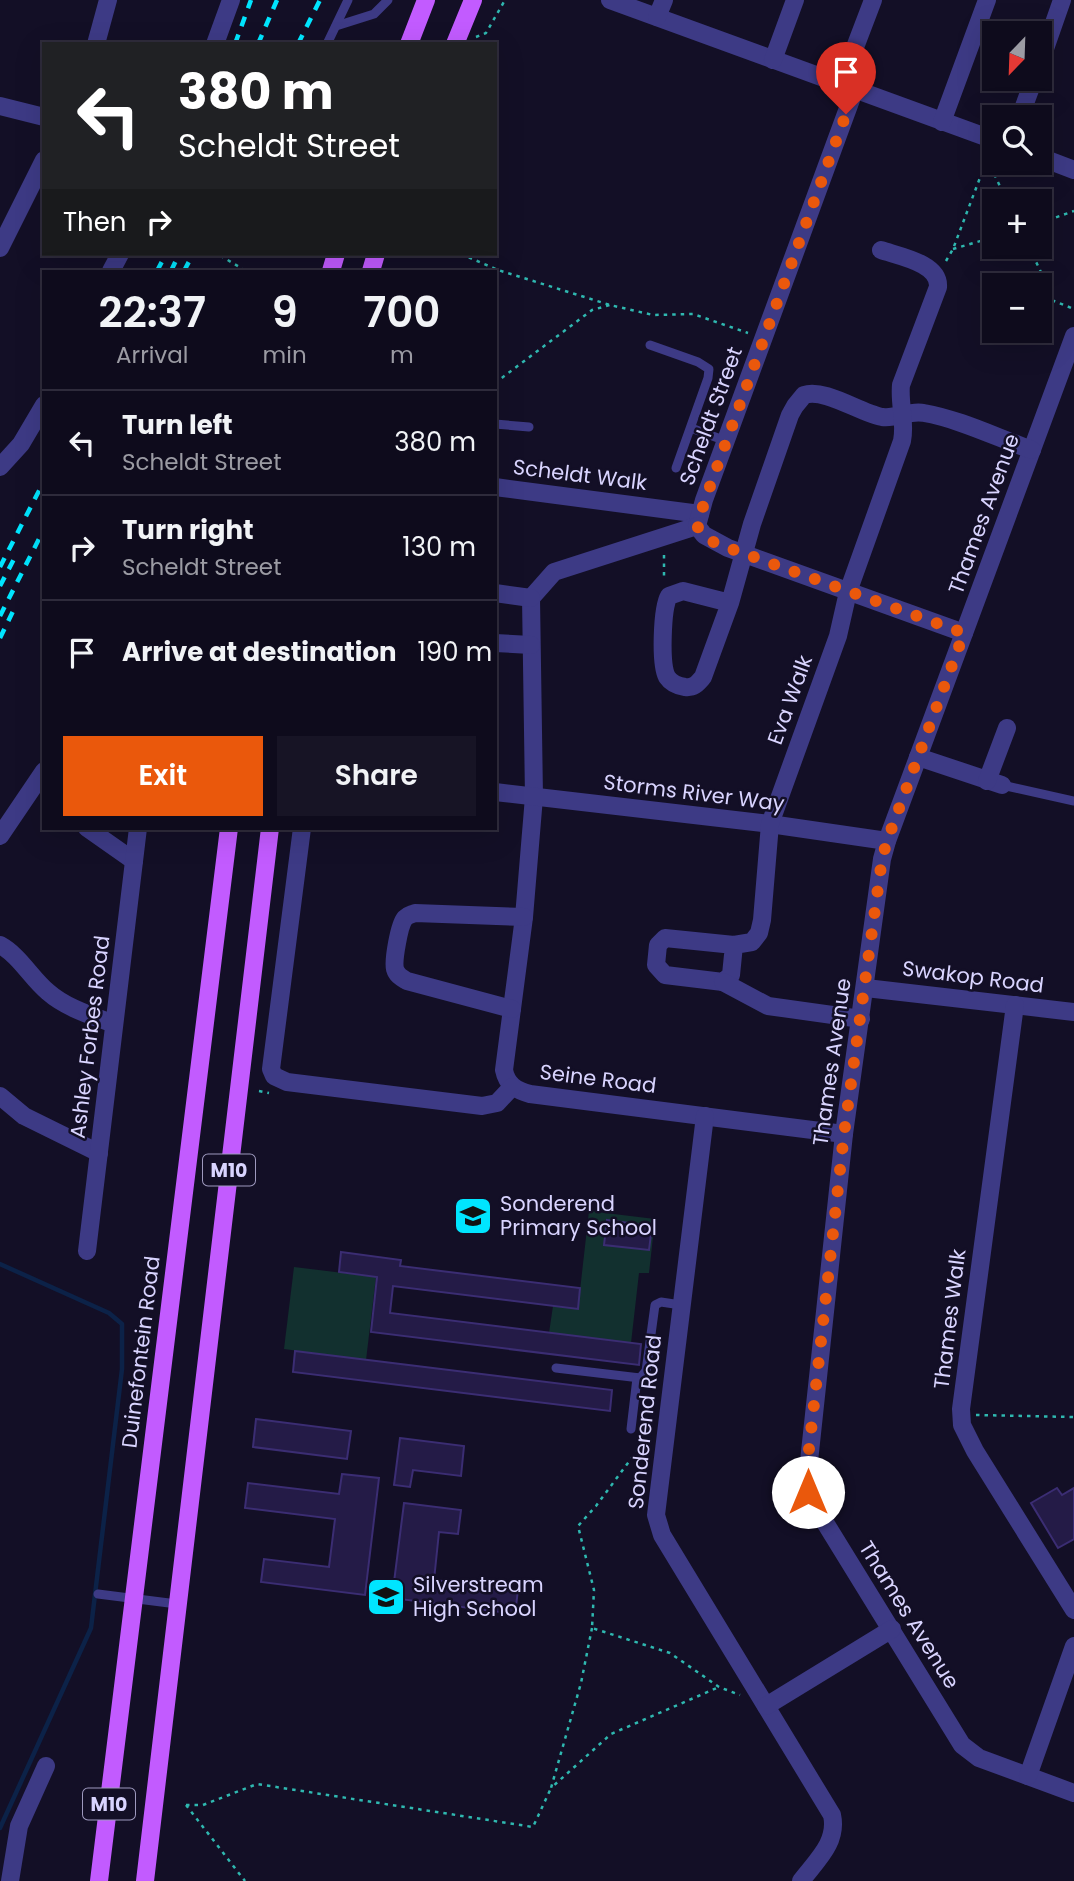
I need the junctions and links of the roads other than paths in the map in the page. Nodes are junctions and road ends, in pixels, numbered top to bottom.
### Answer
1 (108, 0) edge
2 (231, 0) edge
3 (348, 0) edge
4 (388, 0) edge
5 (426, 0) edge
6 (473, 0) edge
7 (610, 0) edge
8 (795, 0) edge
9 (873, 0) edge
10 (987, 0) edge
11 (1062, 0) edge
12 (660, 8) edge
13 (336, 26) junction
14 (1052, 29) edge
15 (97, 42) edge
16 (216, 42) edge
17 (328, 42) edge
18 (410, 42) edge
19 (455, 42) edge
20 (773, 60) junction
21 (848, 86) junction
22 (0, 106) edge
23 (42, 116) edge
24 (942, 121) junction
25 (982, 136) edge
26 (1052, 162) edge
27 (42, 164) edge
28 (1074, 170) edge
29 (0, 248) edge
30 (881, 250) dead end
31 (1074, 336) edge
32 (650, 345) dead end
33 (1070, 361) edge
34 (42, 408) edge
35 (903, 415) junction
36 (497, 424) edge
37 (528, 427) dead end
38 (691, 428) junction
39 (726, 441) junction
40 (1032, 450) junction
41 (0, 467) edge
42 (676, 468) dead end
43 (497, 487) edge
44 (698, 520) junction
45 (744, 554) junction
46 (848, 592) junction
47 (497, 593) edge
48 (531, 598) junction
49 (730, 603) junction
50 (964, 633) junction
51 (497, 643) edge
52 (531, 645) junction
53 (1007, 728) dead end
54 (918, 757) junction
55 (995, 783) junction
56 (497, 792) edge
57 (37, 793) edge
58 (534, 797) junction
59 (1074, 801) edge
60 (770, 824) junction
61 (90, 830) edge
62 (138, 830) edge
63 (229, 830) edge
64 (270, 830) edge
65 (302, 830) edge
66 (0, 836) edge
67 (887, 841) junction
68 (134, 860) junction
69 (524, 917) junction
70 (0, 945) edge
71 (734, 945) junction
72 (723, 982) junction
73 (866, 988) junction
74 (1015, 1005) junction
75 (512, 1009) junction
76 (1074, 1012) edge
77 (861, 1019) junction
78 (114, 1024) junction
79 (512, 1087) junction
80 (0, 1097) edge
81 (705, 1116) junction
82 (844, 1134) junction
83 (99, 1153) junction
84 (87, 1251) dead end
85 (681, 1305) junction
86 (556, 1368) dead end
87 (637, 1378) junction
88 (631, 1429) dead end
89 (98, 1594) dead end
90 (134, 1598) junction
91 (177, 1604) junction
92 (1074, 1610) edge
93 (892, 1629) junction
94 (1074, 1646) edge
95 (766, 1706) junction
96 (46, 1766) dead end
97 (1028, 1776) junction
98 (1074, 1793) edge
99 (10, 1881) edge
100 (99, 1881) edge
101 (145, 1881) edge
102 (801, 1881) edge

1 - 15 street
2 - 16 street
3 - 13 lane
4 - 13 lane
5 - 18 main road
6 - 19 main road
7 - 12 street
8 - 20 street
9 - 21 street, Scheldt Street
10 - 24 street
11 - 14 street
12 - 20 street
13 - 17 lane
20 - 21 street
21 - 24 street
21 - 39 street, Scheldt Street
22 - 23 street
24 - 25 street
26 - 28 street
27 - 29 street
30 - 35 street, Eva Walk
31 - 33 street, Thames Avenue
32 - 38 lane
33 - 40 street, Thames Avenue
34 - 41 street
35 - 40 street
35 - 45 street
35 - 46 street, Eva Walk
36 - 37 lane
38 - 39 lane
38 - 42 lane
39 - 44 street, Scheldt Street
40 - 50 street, Thames Avenue
43 - 44 street, Scheldt Walk
44 - 45 street
44 - 48 street
45 - 46 street
45 - 49 street
46 - 50 street
46 - 60 street, Eva Walk
47 - 48 street
48 - 52 street, Seine Road
49 - 49 street
50 - 54 street, Thames Avenue
51 - 52 street
52 - 58 street, Seine Road
53 - 55 street
54 - 55 street
54 - 67 street, Thames Avenue
55 - 59 lane
56 - 58 street, Storms River Way
57 - 66 street
58 - 60 street, Storms River Way
58 - 69 street, Seine Road
60 - 67 street, Storms River Way
60 - 71 street, Eva Walk
61 - 68 street
62 - 68 street, Ashley Forbes Road
63 - 90 main road, Duinefontein Road / M10
64 - 91 main road, M10
65 - 79 street
67 - 73 street, Thames Avenue
68 - 78 street, Ashley Forbes Road
69 - 75 street, Seine Road
69 - 75 street
70 - 78 street
71 - 72 street
71 - 72 street
72 - 77 street
73 - 74 street, Swakop Road
73 - 77 street, Thames Avenue
74 - 76 street, Swakop Road
74 - 92 street, Thames Walk
75 - 79 street, Seine Road
77 - 82 street, Thames Avenue
78 - 83 street, Ashley Forbes Road
79 - 81 street, Seine Road
80 - 83 street
81 - 82 street, Seine Road
81 - 85 street, Sonderend Road
82 - 93 street, Thames Avenue
83 - 84 street, Ashley Forbes Road
85 - 87 lane
85 - 95 street, Sonderend Road
86 - 87 lane
87 - 88 lane
89 - 90 lane
90 - 91 lane
90 - 100 main road, Duinefontein Road / M10
91 - 101 main road, M10
93 - 95 street
93 - 97 street, Thames Avenue
94 - 97 street
95 - 102 street, Sonderend Road
96 - 99 street
97 - 98 street, Thames Avenue

